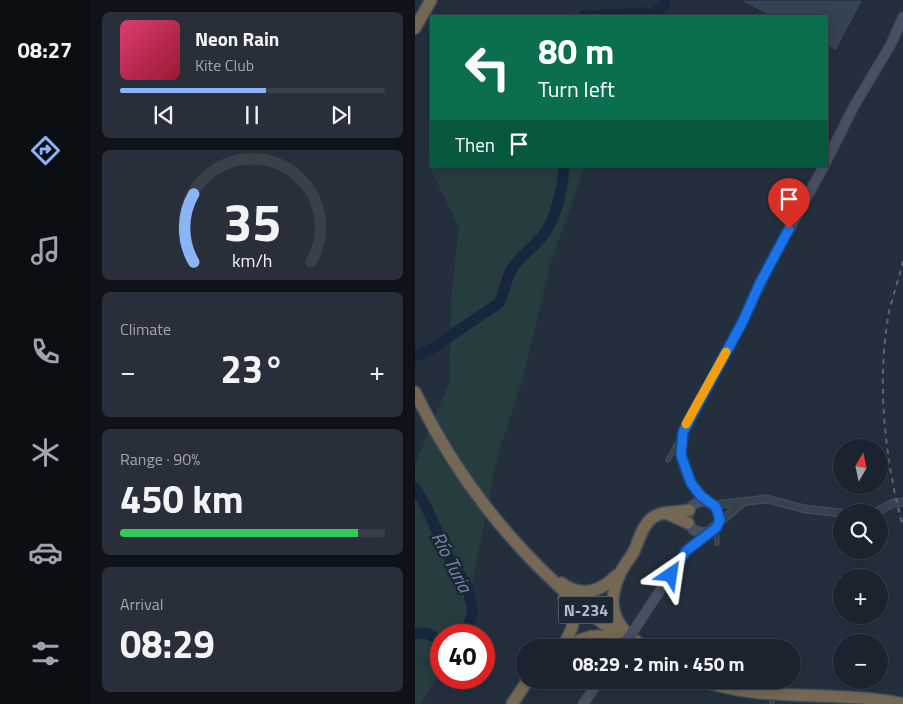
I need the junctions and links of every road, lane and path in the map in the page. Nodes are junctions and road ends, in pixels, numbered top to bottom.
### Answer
1 (431, 0) edge
2 (903, 17) edge
3 (415, 28) edge
4 (828, 158) edge
5 (823, 167) edge
6 (415, 392) edge
7 (683, 432) junction
8 (668, 460) dead end
9 (691, 483) junction
10 (743, 502) junction
11 (903, 502) edge
12 (710, 503) junction
13 (888, 506) edge
14 (690, 508) junction
15 (833, 512) edge
16 (664, 514) junction
17 (689, 525) junction
18 (717, 526) junction
19 (706, 533) junction
20 (717, 543) dead end
21 (521, 548) junction
22 (686, 551) junction
23 (539, 568) junction
24 (620, 572) junction
25 (566, 639) edge
26 (583, 639) edge
27 (614, 639) edge
28 (624, 639) edge
29 (628, 639) edge
30 (634, 639) edge
31 (522, 689) edge
32 (594, 689) edge
33 (731, 689) edge
34 (772, 700) edge
35 (511, 704) edge
36 (583, 704) edge
37 (903, 704) edge

1 - 3 highway
2 - 4 street
5 - 7 street
6 - 21 highway, N-234
7 - 8 lane
7 - 9 street
9 - 12 street
9 - 14 street
10 - 12 street
10 - 15 street
10 - 18 street
11 - 13 street
12 - 14 street
12 - 18 street
14 - 16 highway
14 - 17 street
16 - 17 highway
16 - 24 highway
17 - 19 street
17 - 22 street
18 - 19 street
18 - 20 lane
19 - 22 street
21 - 23 highway, N-234
21 - 24 highway
22 - 29 street, bridge
23 - 25 highway
23 - 28 highway, N-234
24 - 30 highway
26 - 27 highway
31 - 35 highway
32 - 36 street
33 - 34 highway
34 - 37 highway

